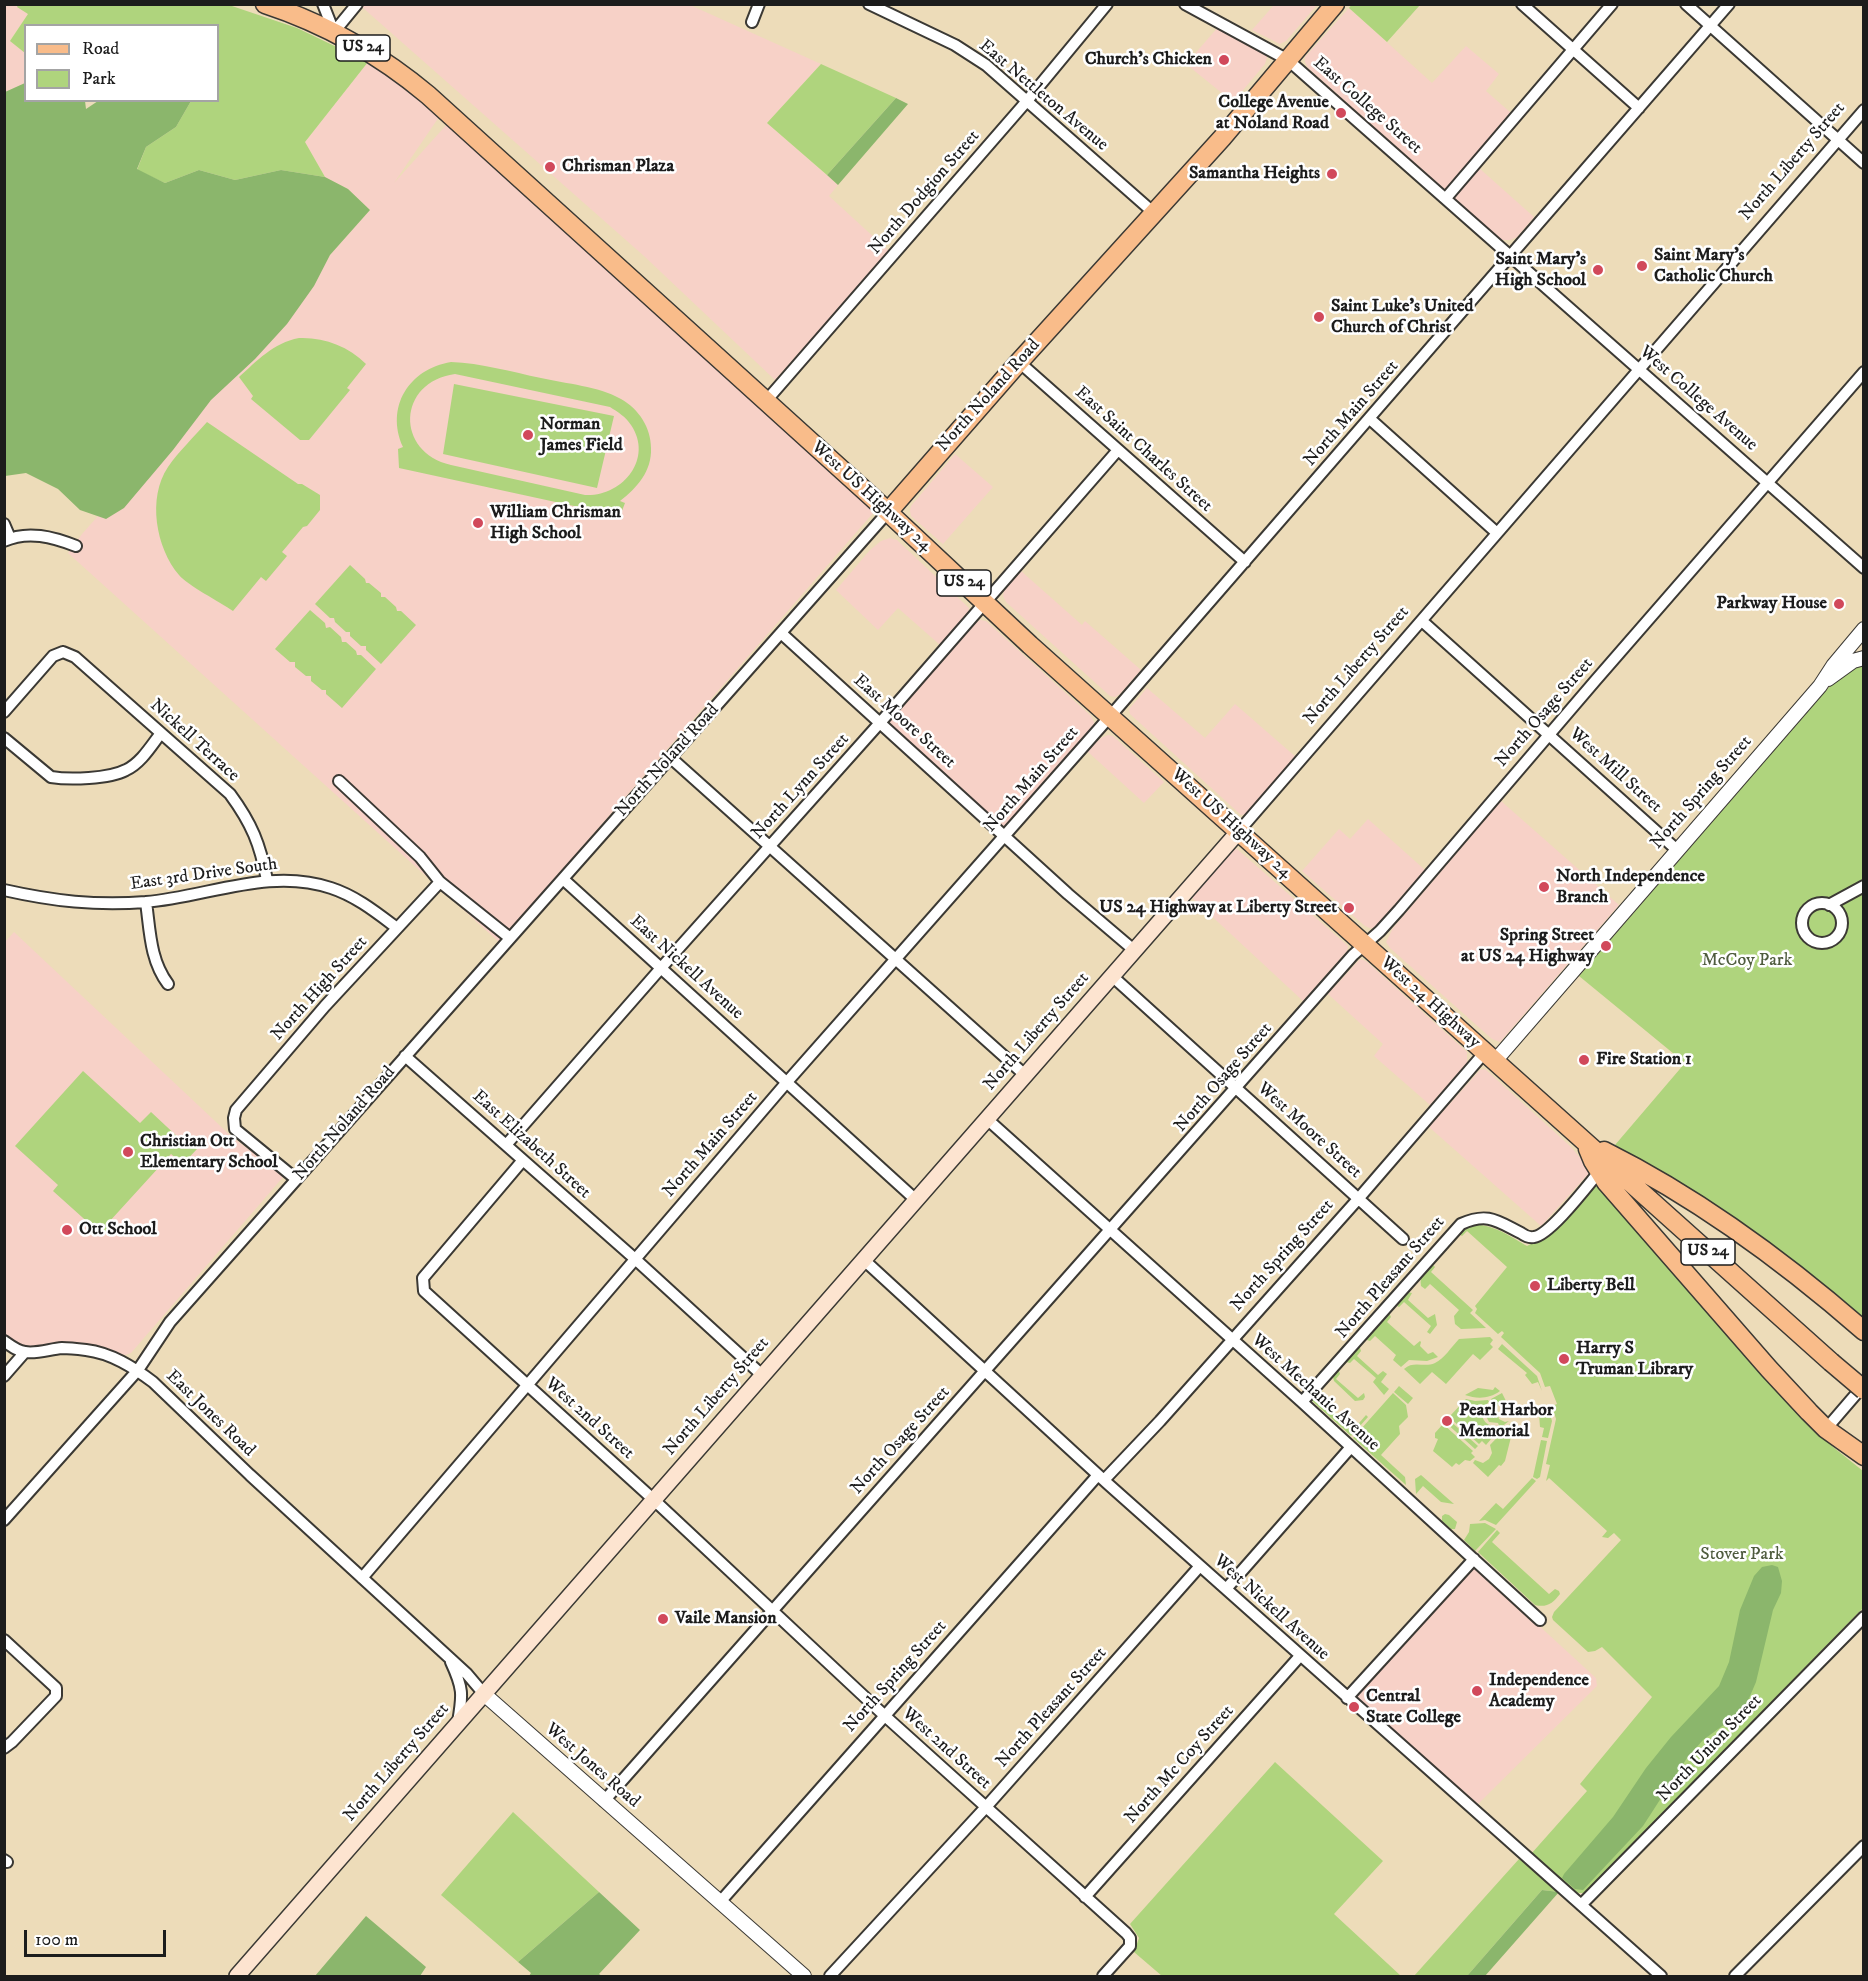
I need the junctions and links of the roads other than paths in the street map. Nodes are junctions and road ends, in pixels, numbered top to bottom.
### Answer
1 (266, 4) edge
2 (323, 4) edge
3 (357, 4) edge
4 (759, 4) edge
5 (868, 4) edge
6 (1107, 4) edge
7 (1185, 4) edge
8 (1335, 4) edge
9 (1522, 4) edge
10 (1612, 4) edge
11 (1686, 4) edge
12 (1729, 4) edge
13 (752, 22) dead end
14 (1710, 26) junction
15 (334, 32) junction
16 (1572, 51) junction
17 (1288, 60) junction
18 (1026, 102) junction
19 (1639, 108) junction
20 (1863, 110) edge
21 (1838, 140) junction
22 (1863, 163) edge
23 (1446, 198) junction
24 (1154, 213) junction
25 (1510, 256) junction
26 (1019, 362) junction
27 (1639, 369) junction
28 (1863, 372) edge
29 (766, 401) junction
30 (1370, 419) junction
31 (1118, 450) junction
32 (1767, 482) junction
33 (888, 512) junction
34 (4, 524) edge
35 (1497, 533) junction
36 (7, 539) edge
37 (76, 546) dead end
38 (1245, 562) junction
39 (1863, 568) edge
40 (985, 603) junction
41 (1422, 621) junction
42 (1863, 629) edge
43 (781, 633) junction
44 (1863, 658) edge
45 (1820, 686) junction
46 (4, 711) edge
47 (1110, 716) junction
48 (880, 723) junction
49 (161, 733) junction
50 (1550, 734) junction
51 (4, 738) edge
52 (671, 758) junction
53 (339, 781) dead end
54 (1239, 831) junction
55 (1005, 835) junction
56 (770, 846) junction
57 (1677, 850) junction
58 (563, 879) junction
59 (267, 880) junction
60 (440, 882) junction
61 (1863, 886) edge
62 (4, 890) edge
63 (146, 902) junction
64 (1829, 905) dead end
65 (398, 928) junction
66 (510, 938) junction
67 (1365, 944) junction
68 (1135, 951) junction
69 (895, 959) junction
70 (661, 968) junction
71 (1112, 976) junction
72 (168, 984) dead end
73 (405, 1056) junction
74 (1490, 1056) junction
75 (1025, 1075) junction
76 (787, 1082) junction
77 (1237, 1088) junction
78 (987, 1119) junction
79 (1585, 1141) junction
80 (506, 1144) junction
81 (523, 1160) junction
82 (1599, 1172) junction
83 (296, 1179) junction
84 (1359, 1198) junction
85 (916, 1200) junction
86 (1111, 1230) junction
87 (1403, 1239) dead end
88 (634, 1258) junction
89 (864, 1260) junction
90 (1863, 1331) edge
91 (1232, 1339) junction
92 (4, 1341) edge
93 (25, 1352) junction
94 (138, 1370) junction
95 (986, 1371) junction
96 (762, 1375) junction
97 (4, 1376) edge
98 (526, 1384) junction
99 (1863, 1386) edge
100 (1863, 1390) edge
101 (1302, 1402) junction
102 (1826, 1429) junction
103 (1351, 1447) junction
104 (1863, 1456) edge
105 (1101, 1477) junction
106 (654, 1500) junction
107 (4, 1520) edge
108 (1474, 1559) junction
109 (1200, 1566) junction
110 (362, 1578) junction
111 (1226, 1589) junction
112 (772, 1611) junction
113 (1863, 1617) edge
114 (1540, 1620) dead end
115 (4, 1640) edge
116 (1300, 1656) junction
117 (450, 1659) junction
118 (484, 1694) junction
119 (1347, 1698) junction
120 (885, 1716) junction
121 (457, 1724) junction
122 (4, 1748) edge
123 (604, 1801) junction
124 (986, 1807) junction
125 (1863, 1846) edge
126 (1085, 1897) junction
127 (720, 1902) junction
128 (1581, 1905) junction
129 (237, 1977) edge
130 (804, 1977) edge
131 (830, 1977) edge
132 (1103, 1977) edge
133 (1661, 1977) edge
134 (1735, 1977) edge

1 - 15 main road, US 24
2 - 15 street
3 - 15 street
4 - 13 street
5 - 18 street, East Nettleton Avenue
6 - 18 street, North Dodgion Street
7 - 17 street, East College Street
8 - 17 main road, North Noland Road
9 - 16 street
10 - 16 street
11 - 14 street
12 - 14 street, North Main Street
14 - 19 street, North Main Street
14 - 21 street
15 - 29 main road, West US Highway 24 / US 24
16 - 19 street
16 - 23 street
17 - 23 street, East College Street
17 - 24 main road, North Noland Road
18 - 24 street, East Nettleton Avenue
18 - 29 street, North Dodgion Street
19 - 25 street, North Main Street
20 - 21 street, North Liberty Street
21 - 22 street
21 - 27 street, North Liberty Street
23 - 25 street, East College Street
24 - 26 main road, North Noland Road
25 - 27 street, West College Avenue
25 - 30 street, North Main Street
26 - 31 street, East Saint Charles Street
26 - 33 main road, North Noland Road
27 - 32 street, West College Avenue
27 - 35 street, North Liberty Street
28 - 32 street, North Osage Street
29 - 33 main road, West US Highway 24 / US 24
30 - 35 street
30 - 38 street, North Main Street
31 - 38 street, East Saint Charles Street
31 - 40 street, North Lynn Street
32 - 39 street, West College Avenue
32 - 50 street, North Osage Street
33 - 40 main road, West US Highway 24 / US 24
33 - 43 street, North Noland Road
34 - 36 street
35 - 41 street, North Liberty Street
36 - 37 street
38 - 47 street, North Main Street
40 - 47 main road, West US Highway 24 / US 24
40 - 48 street, North Lynn Street
41 - 50 street, West Mill Street
41 - 54 street, North Liberty Street
42 - 45 street, North Spring Street
43 - 48 street, East Moore Street
43 - 52 street, North Noland Road
44 - 45 street, North Spring Street
45 - 57 street, North Spring Street
46 - 49 street, Nickell Terrace
47 - 54 main road, West US Highway 24 / US 24
47 - 55 street, North Main Street
48 - 55 street, East Moore Street
48 - 56 street, North Lynn Street
49 - 51 street
49 - 59 street, Nickell Terrace
50 - 57 street, West Mill Street
50 - 67 street, North Osage Street
52 - 56 street
52 - 58 street, North Noland Road
53 - 60 street
54 - 67 main road, West US Highway 24 / US 24
54 - 68 main road, North Liberty Street
55 - 68 street
55 - 69 street, North Main Street
56 - 69 street
56 - 70 street, North Lynn Street
57 - 74 street, North Spring Street
58 - 66 street, North Noland Road
58 - 70 street, East Nickell Avenue
59 - 63 street, East 3rd Drive South
59 - 65 street, East 3rd Drive South
60 - 65 street, North High Street
60 - 66 street
61 - 64 street
62 - 63 street, East 3rd Drive South
63 - 72 street
65 - 83 street, North High Street
66 - 73 street, North Noland Road
67 - 74 main road, West 24 Highway / US 24
67 - 77 street, North Osage Street
68 - 71 main road, North Liberty Street
69 - 75 street
69 - 76 street, North Main Street
70 - 76 street, East Nickell Avenue
70 - 80 street, North Lynn Street
71 - 75 main road, North Liberty Street
71 - 77 street, West Moore Street
73 - 80 street, East Elizabeth Street
73 - 83 street, North Noland Road
74 - 79 main road, US 24
74 - 84 street, North Spring Street
75 - 78 main road, North Liberty Street
76 - 85 street
76 - 88 street, North Main Street
77 - 84 street, West Moore Street
77 - 86 street, North Osage Street
78 - 85 main road, North Liberty Street
78 - 86 street, West Mechanic Avenue
79 - 82 main road
79 - 90 main road
79 - 100 main road, US 24, bridge
80 - 81 street, East Elizabeth Street
81 - 88 street, East Elizabeth Street
81 - 98 street, West 2nd Street
82 - 101 street, North Pleasant Street
82 - 102 main road
83 - 94 street, North Noland Road
84 - 87 street, West Moore Street
84 - 91 street, North Spring Street
85 - 89 main road, North Liberty Street
86 - 91 street, West Mechanic Avenue
86 - 95 street, North Osage Street
88 - 96 street, East Elizabeth Street
88 - 98 street, North Main Street
89 - 95 street, West Nickell Avenue
89 - 96 main road, North Liberty Street
91 - 101 street, West Mechanic Avenue
91 - 105 street, North Spring Street
92 - 93 street
93 - 94 street, East Jones Road
93 - 97 street
94 - 107 street, North Noland Road
94 - 110 street, East Jones Road
95 - 105 street, West Nickell Avenue
95 - 112 street, North Osage Street
96 - 106 main road, North Liberty Street
98 - 106 street, West 2nd Street
98 - 110 street, North Main Street
99 - 102 street
101 - 103 street, West Mechanic Avenue
102 - 104 main road
103 - 108 street, West Mechanic Avenue
103 - 111 street
105 - 109 street, West Nickell Avenue
105 - 120 street, North Spring Street
106 - 112 street, West 2nd Street
106 - 118 main road, North Liberty Street
108 - 114 street, West Mechanic Avenue
108 - 119 street
109 - 111 street, West Nickell Avenue
109 - 124 street, North Pleasant Street
110 - 117 street, West Jones Road
111 - 116 street, West Nickell Avenue
112 - 120 street, West 2nd Street
112 - 123 street, North Osage Street
113 - 128 street, North Union Street
115 - 122 street
116 - 119 street, West Nickell Avenue
116 - 126 street, North Mc Coy Street
117 - 118 street, West Jones Road
117 - 121 street
118 - 121 main road, North Liberty Street
118 - 123 street, West Jones Road
119 - 128 street, West Nickell Avenue
120 - 124 street, West 2nd Street
120 - 127 street, North Spring Street
121 - 129 main road, North Liberty Street
123 - 127 street, West Jones Road
124 - 126 street, West 2nd Street
124 - 131 street, North Pleasant Street
125 - 134 street
126 - 132 street, West 2nd Street
127 - 130 street, West Jones Road
128 - 133 street, West Nickell Avenue

